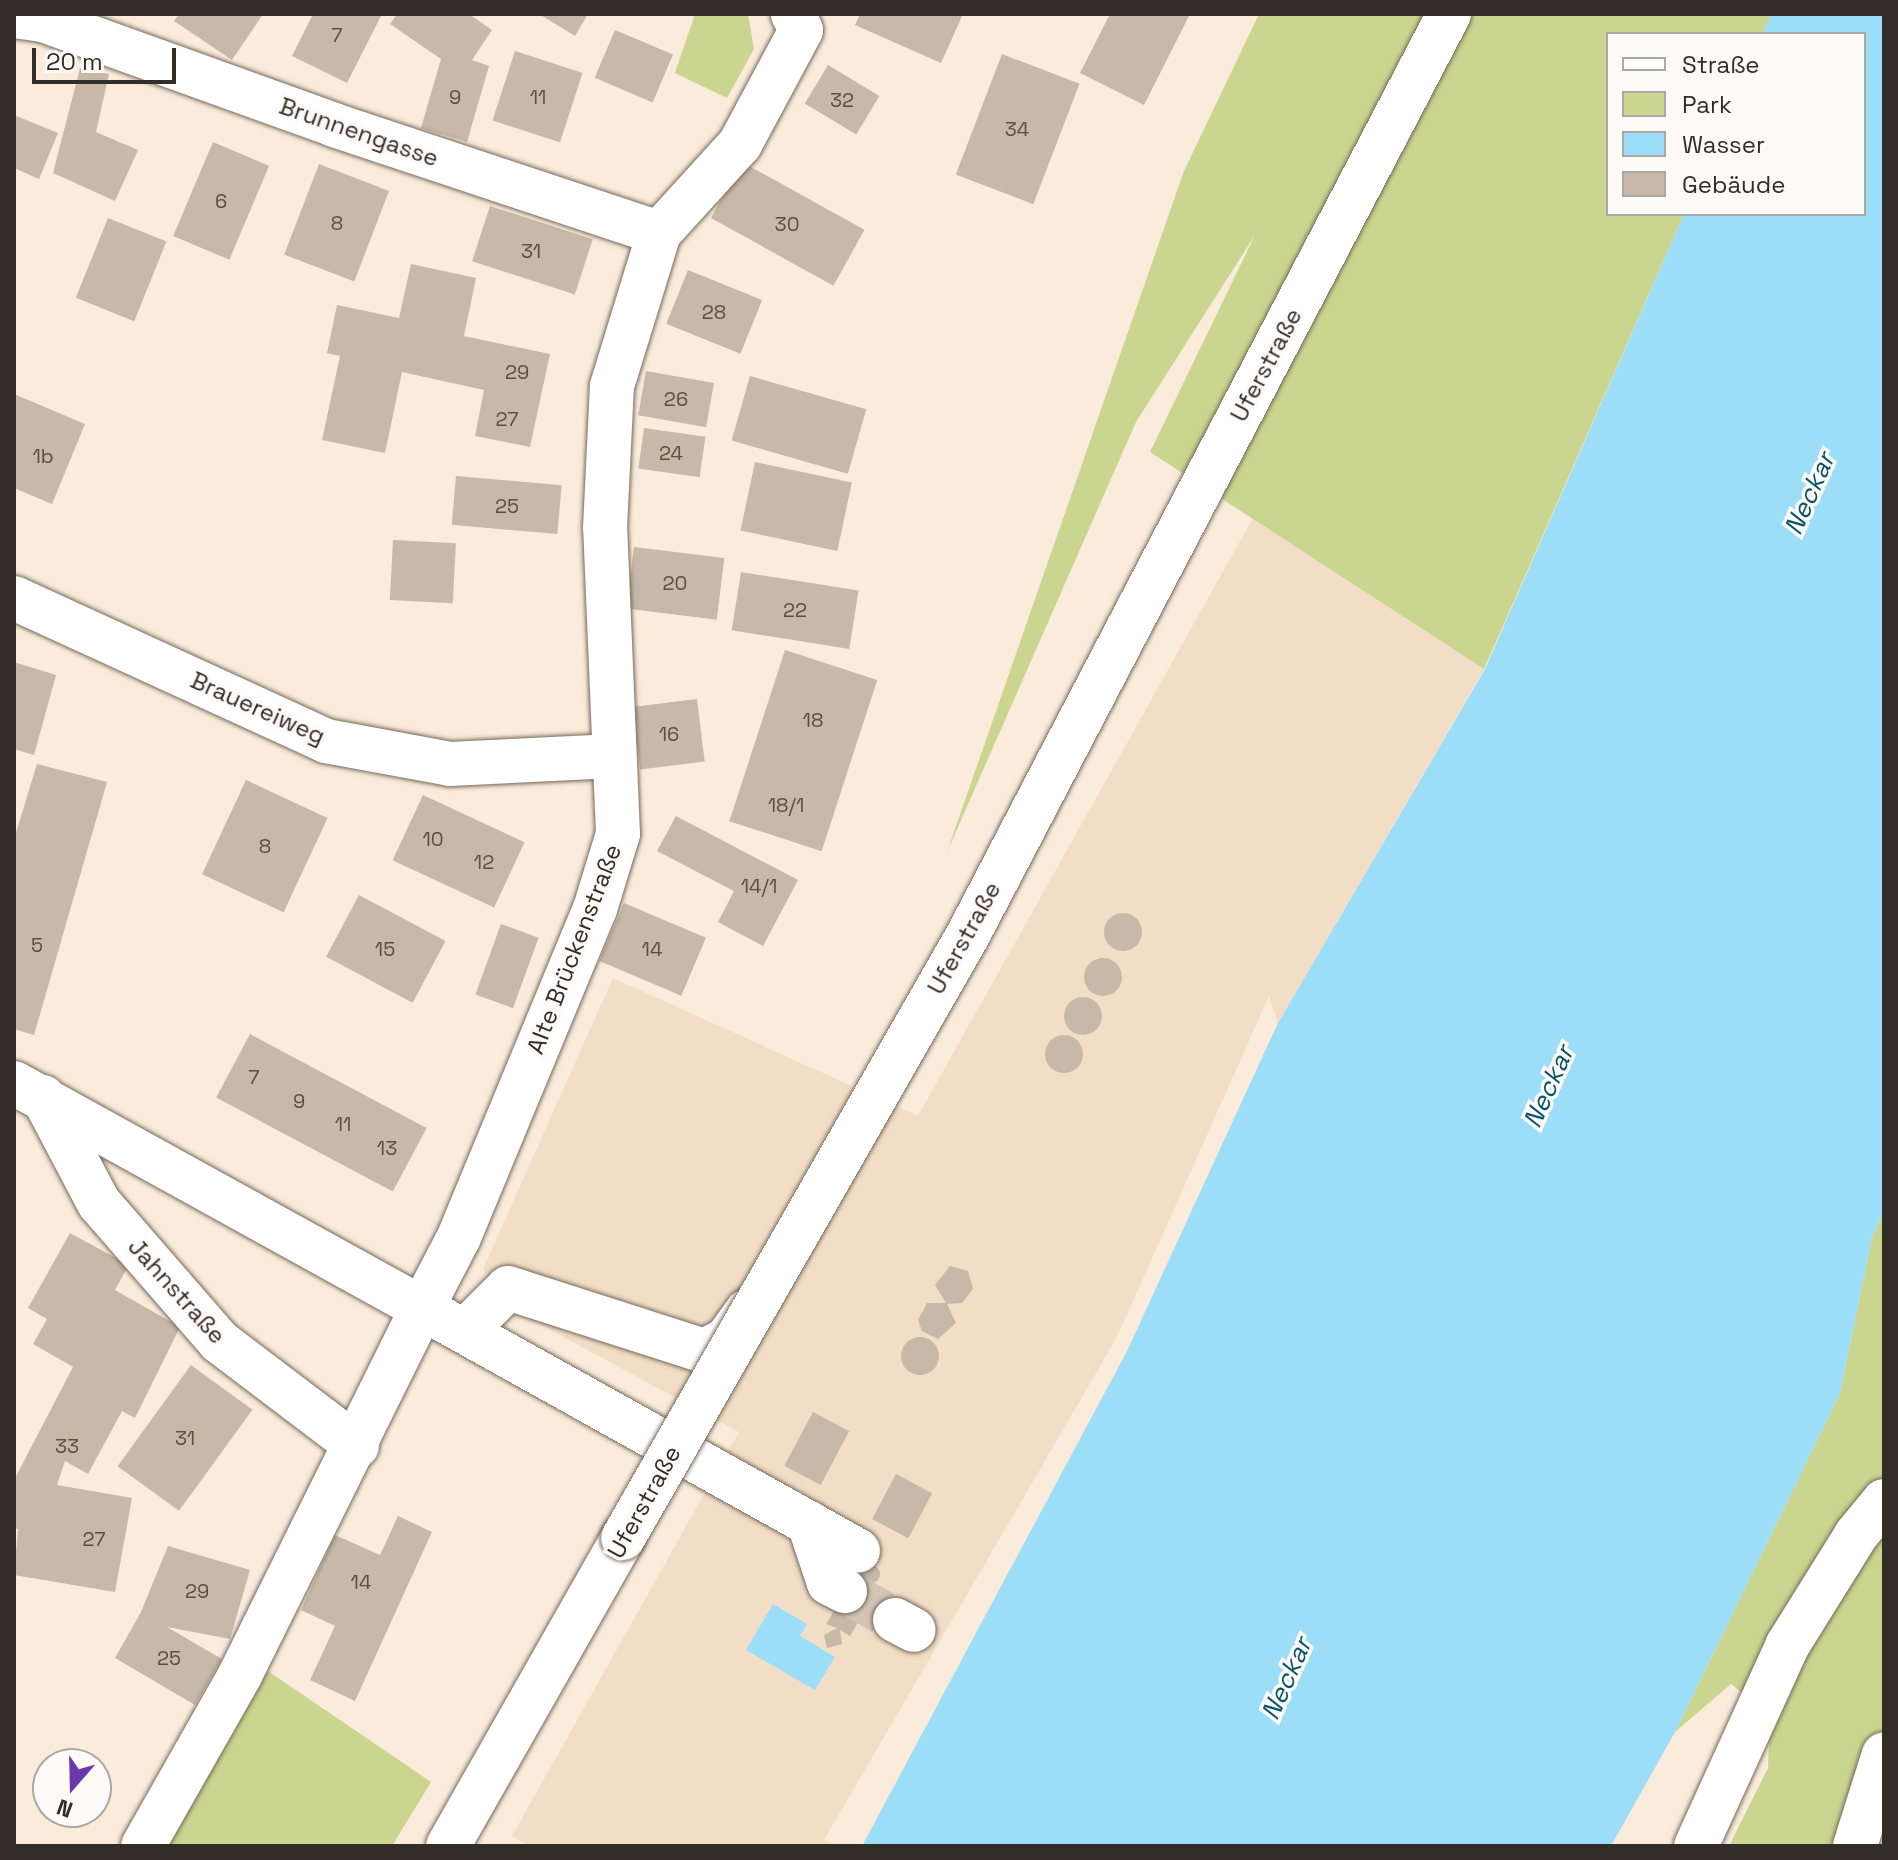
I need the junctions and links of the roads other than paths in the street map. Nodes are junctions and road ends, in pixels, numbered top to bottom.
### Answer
1 (14, 16) edge
2 (803, 19) edge
3 (1442, 19) edge
4 (659, 233) junction
5 (1241, 406) dead end
6 (14, 598) edge
7 (614, 756) junction
8 (28, 1090) edge
9 (422, 1308) junction
10 (466, 1330) junction
11 (357, 1446) junction
12 (1884, 1501) edge
13 (852, 1571) tunnel mouth
14 (1884, 1754) edge
15 (143, 1846) edge
16 (448, 1846) edge
17 (1696, 1846) edge
18 (1855, 1846) edge

1 - 4 street, Brunnengasse
2 - 4 street, Alte Brückenstraße
3 - 16 street, Uferstraße, bridge
4 - 7 street, Alte Brückenstraße
5 - 10 street
6 - 7 street, Brauereiweg
7 - 9 street, Alte Brückenstraße
8 - 9 street
8 - 11 street, Jahnstraße
9 - 10 street
9 - 11 street
10 - 13 street
11 - 15 street
12 - 17 street
14 - 18 street

